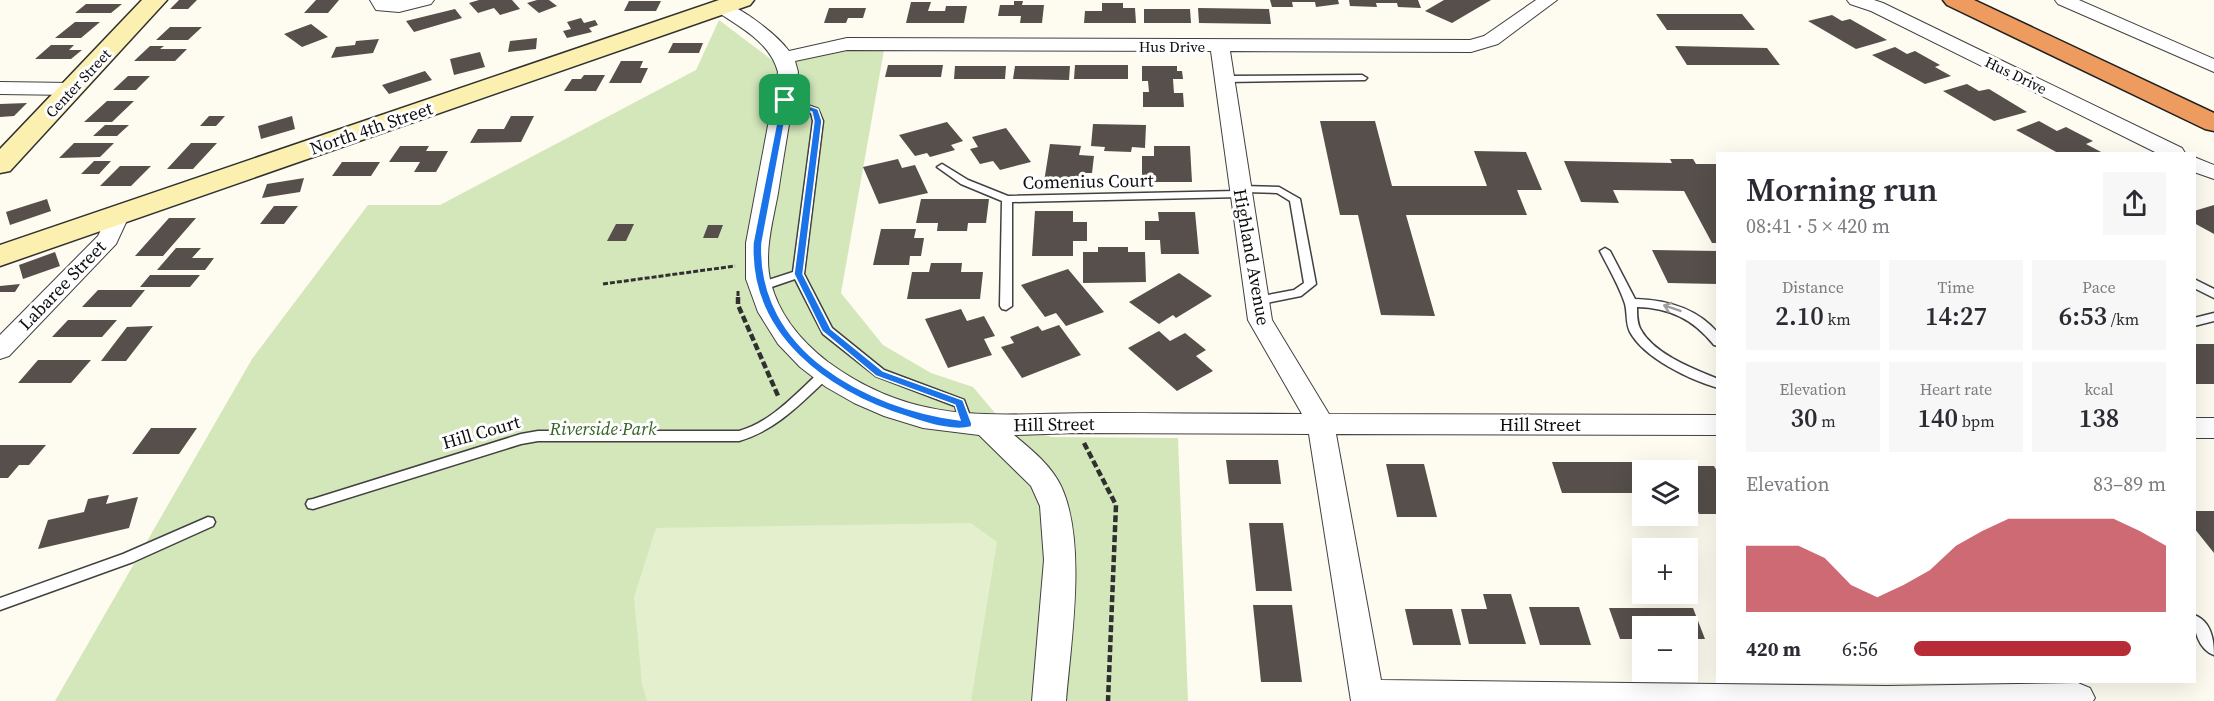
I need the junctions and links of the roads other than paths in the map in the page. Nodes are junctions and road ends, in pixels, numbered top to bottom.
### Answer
1 (155, 0) edge
2 (425, 0) edge
3 (1548, 0) edge
4 (1856, 0) edge
5 (1955, 0) edge
6 (2064, 0) edge
7 (378, 1) edge
8 (732, 3) edge
9 (1220, 46) junction
10 (784, 58) junction
11 (2214, 66) edge
12 (1362, 78) dead end
13 (1225, 79) junction
14 (0, 88) edge
15 (72, 89) junction
16 (785, 100) junction
17 (2214, 123) edge
18 (2172, 152) edge
19 (2196, 164) edge
20 (0, 165) edge
21 (942, 167) dead end
22 (2214, 173) edge
23 (1241, 192) junction
24 (1007, 199) junction
25 (118, 216) junction
26 (1605, 251) dead end
27 (0, 256) edge
28 (798, 274) junction
29 (2196, 284) edge
30 (760, 287) junction
31 (2214, 294) edge
32 (1257, 301) junction
33 (1631, 303) junction
34 (1006, 306) dead end
35 (2214, 317) edge
36 (2196, 322) edge
37 (1716, 339) edge
38 (0, 350) edge
39 (825, 374) junction
40 (1716, 383) edge
41 (1322, 423) junction
42 (976, 425) junction
43 (1716, 425) edge
44 (313, 504) dead end
45 (208, 522) dead end
46 (0, 604) edge
47 (2196, 624) edge
48 (2214, 648) edge
49 (1877, 683) edge
50 (1367, 698) edge
51 (2078, 698) dead end
52 (1614, 699) edge
53 (1049, 701) edge
54 (1887, 701) edge

1 - 15 street, Center Street
2 - 7 street
3 - 9 street, Hus Drive
4 - 18 street, Hus Drive
5 - 17 highway
6 - 11 street
8 - 10 street
8 - 25 street, North 4th Street
9 - 10 street, Hus Drive
9 - 13 street, Highland Avenue
10 - 16 street, Hill Street
12 - 13 lane
13 - 23 street, Highland Avenue
14 - 15 street
15 - 20 street, Center Street
16 - 28 lane
16 - 30 street, Hill Street
19 - 22 street
21 - 24 lane
23 - 24 lane, Comenius Court
23 - 32 street, Highland Avenue
23 - 32 lane, Comenius Court
24 - 34 lane, Comenius Court
25 - 27 street, North 4th Street
25 - 38 street, Labaree Street
26 - 33 lane
28 - 30 lane
28 - 42 lane
29 - 31 lane
30 - 39 street, Hill Street
32 - 41 street, Highland Avenue
37 -> 33 lane
33 - 40 lane
35 - 36 lane
39 - 42 street, Hill Street
39 - 44 lane, Hill Court
41 - 42 street, Hill Street
41 - 43 street, Hill Street
41 - 50 street, Highland Avenue
42 - 53 street
45 - 46 lane
47 - 48 lane
49 - 54 street
50 - 52 street
51 - 54 street
52 - 54 street

